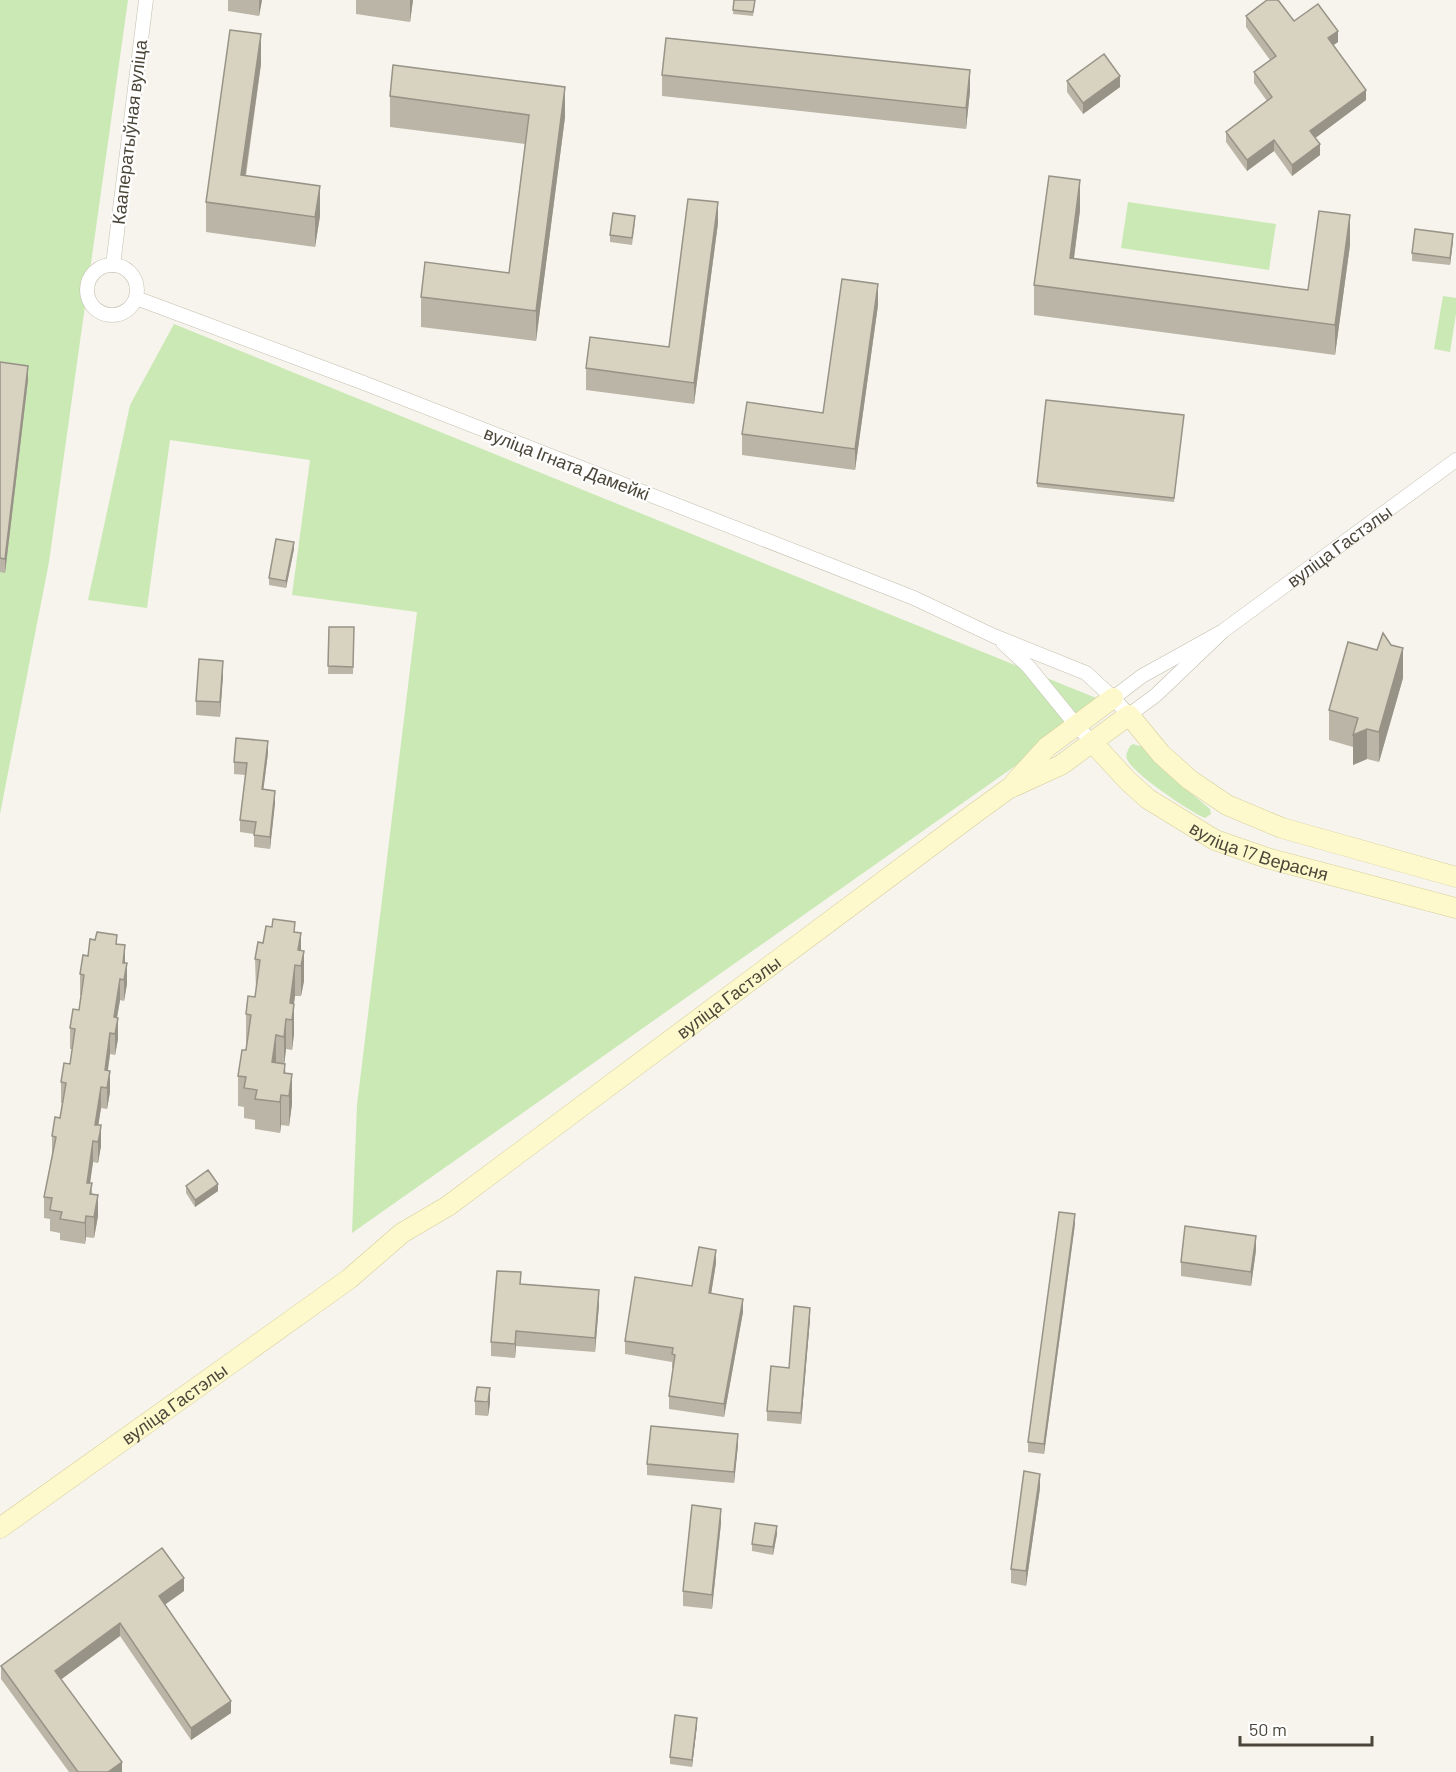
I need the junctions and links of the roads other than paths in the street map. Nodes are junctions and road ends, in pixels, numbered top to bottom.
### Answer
1 (146, 0) edge
2 (113, 264) junction
3 (136, 298) junction
4 (1456, 460) edge
5 (1223, 631) junction
6 (994, 636) junction
7 (1113, 698) junction
8 (1129, 715) junction
9 (1076, 725) junction
10 (1092, 742) junction
11 (1008, 789) junction
12 (1456, 876) edge
13 (1456, 908) edge
14 (0, 1528) edge

1 - 2 street, Кааператыўная вуліца
2 - 3 street
2 - 3 street
3 - 6 street, вуліца Ігната Дамейкі
4 - 5 street, вуліца Гастэлы
5 - 7 street, вуліца Гастэлы
5 - 8 street, вуліца Гастэлы
6 - 7 street, вуліца Ігната Дамейкі
6 - 9 street, вуліца Ігната Дамейкі
7 - 8 street, вуліца Ігната Дамейкі
7 - 9 main road, вуліца Гастэлы
8 - 10 main road, вуліца Гастэлы
8 - 12 main road, вуліца 17 Верасня
9 - 10 street, вуліца Ігната Дамейкі
9 - 11 main road, вуліца Гастэлы
10 - 11 main road, вуліца Гастэлы
10 - 13 main road, вуліца 17 Верасня
11 - 14 main road, вуліца Гастэлы

